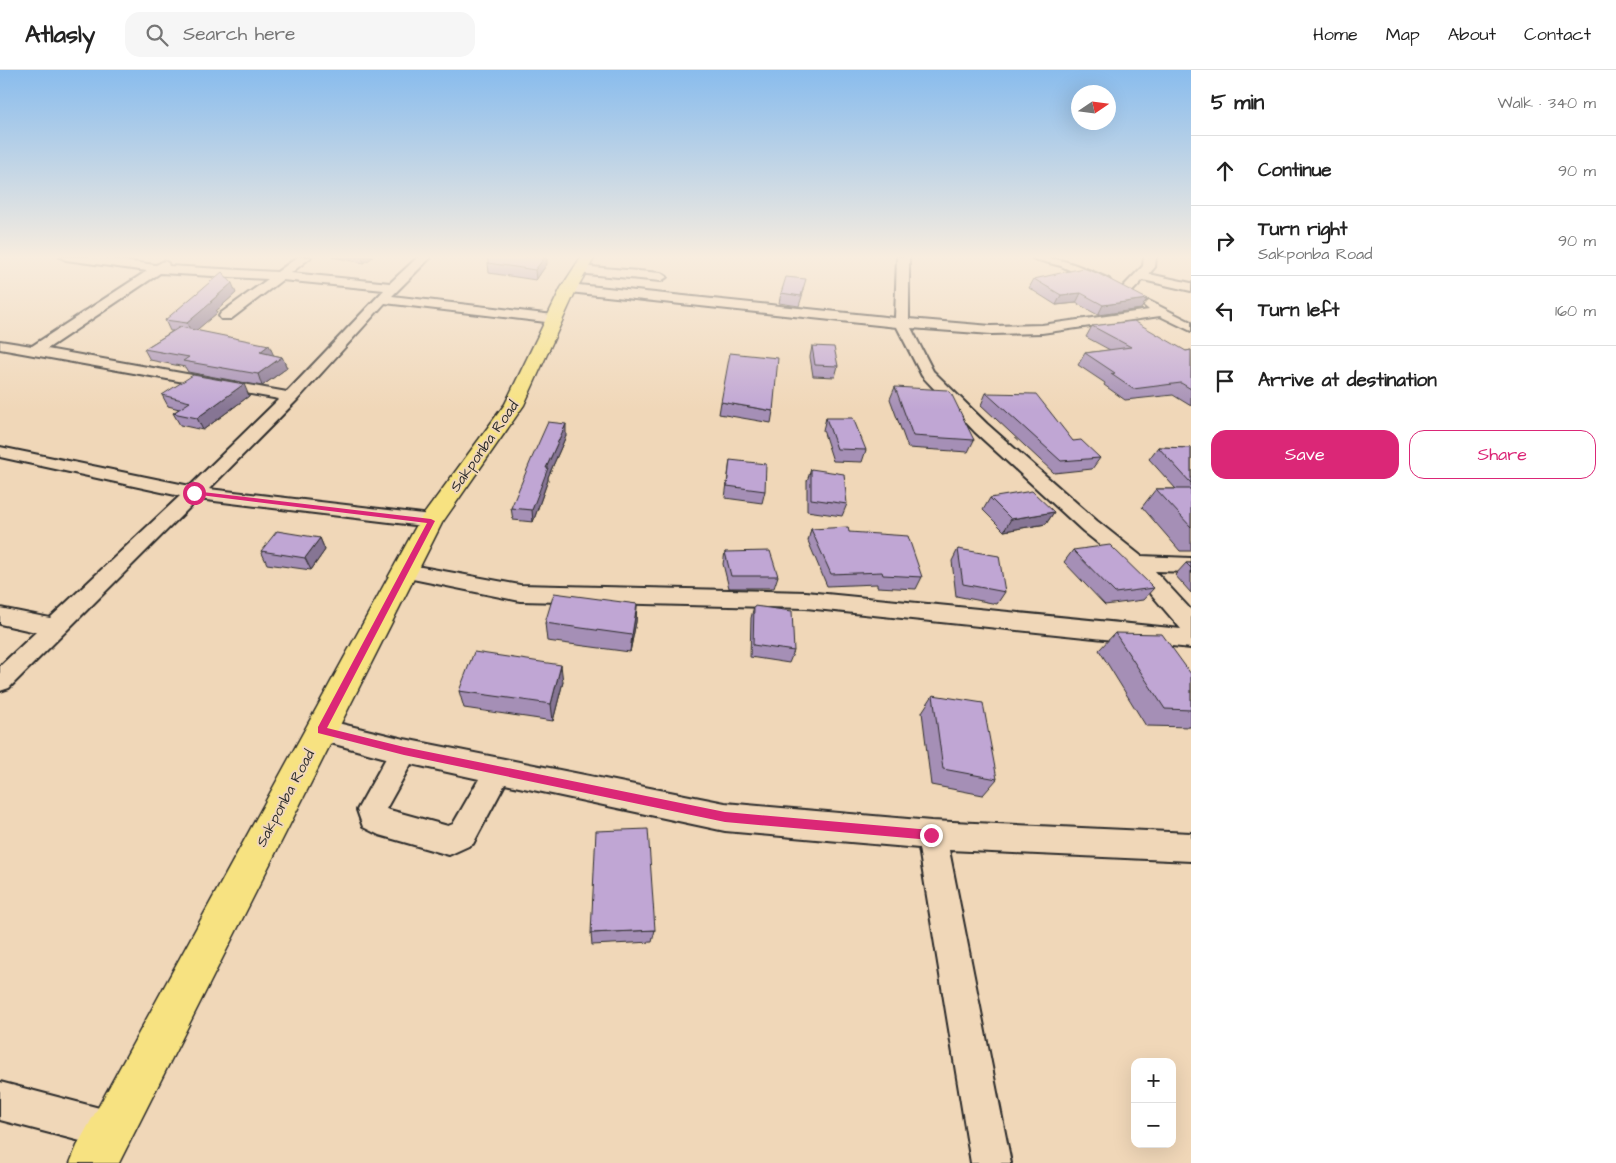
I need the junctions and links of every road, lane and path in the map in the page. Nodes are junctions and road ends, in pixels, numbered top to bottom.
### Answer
1 (99, 308) edge
2 (237, 308) edge
3 (373, 308) edge
4 (483, 308) edge
5 (560, 308) edge
6 (809, 308) edge
7 (902, 308) edge
8 (1155, 308) edge
9 (1162, 312) junction
10 (226, 316) dead end
11 (554, 319) junction
12 (902, 323) junction
13 (1191, 327) edge
14 (0, 345) edge
15 (36, 350) junction
16 (291, 397) junction
17 (0, 452) edge
18 (194, 493) junction
19 (431, 521) junction
20 (1136, 563) junction
21 (1191, 565) edge
22 (405, 571) junction
23 (0, 616) edge
24 (1191, 625) edge
25 (55, 628) junction
26 (1191, 639) edge
27 (0, 681) edge
28 (321, 730) junction
29 (404, 751) junction
30 (499, 770) junction
31 (931, 835) junction
32 (1191, 847) edge
33 (0, 1101) edge
34 (111, 1130) junction
35 (94, 1163) edge
36 (990, 1163) edge

1 - 15 street
2 - 10 street
3 - 16 street
4 - 11 street
5 - 11 main road, Sakponba Road
6 - 12 street
7 - 12 street
8 - 9 street
9 - 12 street
9 - 13 street
11 - 19 main road, Sakponba Road
12 - 20 street
14 - 15 street
15 - 16 street
16 - 18 street
17 - 18 street
18 - 19 street
18 - 25 street
19 - 22 main road, Sakponba Road
20 - 21 street
20 - 24 street
22 - 26 street
22 - 28 main road, Sakponba Road
23 - 25 street
25 - 27 street
28 - 29 street
28 - 34 main road, Sakponba Road
29 - 30 street
29 - 30 street
30 - 31 street
31 - 32 street
31 - 36 street
33 - 34 street
34 - 35 main road, Sakponba Road

